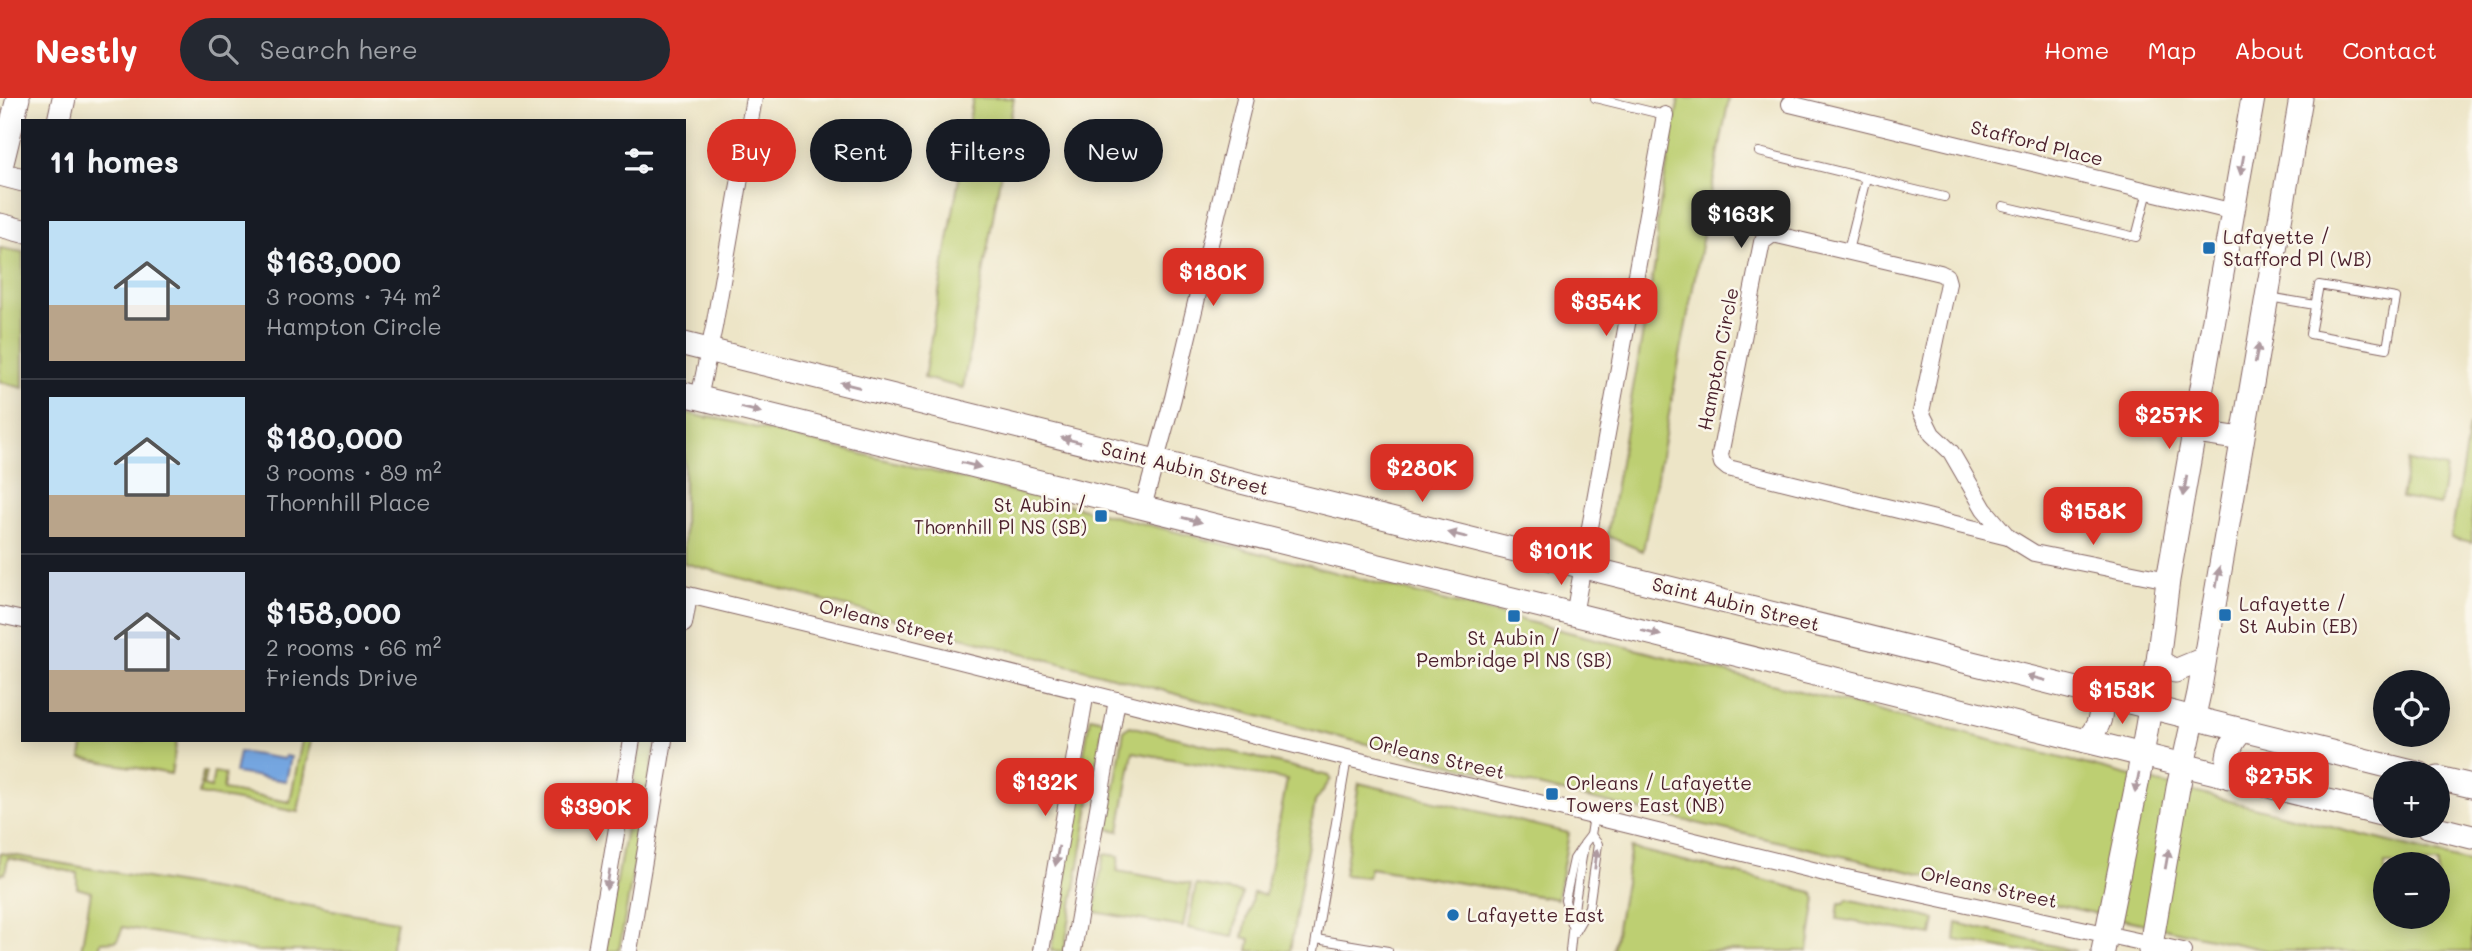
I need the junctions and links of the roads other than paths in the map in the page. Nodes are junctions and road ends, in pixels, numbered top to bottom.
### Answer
1 (64, 98) edge
2 (754, 98) edge
3 (1245, 98) edge
4 (1595, 98) edge
5 (2253, 98) edge
6 (2301, 98) edge
7 (1790, 104) dead end
8 (1665, 115) joint
9 (18, 116) edge
10 (59, 119) edge
11 (1759, 152) dead end
12 (0, 172) edge
13 (1866, 178) junction
14 (21, 179) edge
15 (2148, 191) junction
16 (1944, 197) dead end
17 (2003, 206) dead end
18 (2234, 212) junction
19 (0, 225) edge
20 (21, 230) edge
21 (1848, 251) junction
22 (2266, 297) junction
23 (2315, 305) junction
24 (686, 345) edge
25 (710, 351) junction
26 (692, 396) edge
27 (2195, 432) junction
28 (2242, 439) junction
29 (1155, 460) junction
30 (1143, 508) junction
31 (2008, 537) junction
32 (1584, 567) junction
33 (2168, 580) junction
34 (687, 595) edge
35 (0, 615) edge
36 (1574, 615) junction
37 (21, 620) edge
38 (2204, 659) junction
39 (2158, 661) junction
40 (1086, 692) junction
41 (2099, 693) junction
42 (1117, 700) junction
43 (2150, 706) junction
44 (2193, 716) junction
45 (2243, 730) junction
46 (2086, 741) junction
47 (632, 742) edge
48 (664, 742) edge
49 (2142, 754) junction
50 (1347, 758) junction
51 (2373, 762) edge
52 (2183, 765) junction
53 (2229, 777) junction
54 (2450, 781) edge
55 (2472, 786) edge
56 (2373, 812) edge
57 (1594, 817) junction
58 (2450, 832) edge
59 (1591, 835) junction
60 (2472, 837) edge
61 (1573, 934) junction
62 (1317, 939) junction
63 (2105, 943) edge
64 (2151, 947) edge
65 (596, 951) edge
66 (629, 951) edge
67 (1041, 951) edge
68 (1073, 951) edge
69 (1314, 951) edge
70 (1388, 951) edge
71 (1570, 951) edge
72 (2183, 951) edge

1 - 10 main road
2 - 25 street
3 - 29 street
4 - 8 lane
5 -> 18 main road
6 - 22 main road
7 - 15 street, Stafford Place
8 - 32 street
9 - 12 main road
11 - 13 lane
12 - 14 main road
13 - 16 lane
13 - 21 lane
15 - 17 lane
15 - 18 street, Stafford Place
18 - 27 main road
19 - 20 main road
21 - 31 street, Hampton Circle
21 - 31 street, Hampton Circle
22 - 23 lane
28 -> 22 main road
23 - 23 lane
24 - 25 main road, Saint Aubin Street
25 - 26 street
29 -> 25 main road, Saint Aubin Street
26 -> 30 main road
27 - 28 main road
27 -> 33 main road
38 -> 28 main road
29 - 30 street
32 -> 29 main road, Saint Aubin Street
30 -> 36 main road
31 - 33 street
32 - 36 street
41 -> 32 main road, Saint Aubin Street
33 - 39 main road
34 - 40 street, Orleans Street
35 - 37 street
36 -> 46 main road
38 - 39 main road
38 - 44 main road
39 - 43 main road
40 - 42 street, Orleans Street
40 -> 67 street
41 - 43 main road, Saint Aubin Street
41 - 46 main road
42 - 50 street, Orleans Street
42 - 68 street
43 - 44 main road, Saint Aubin Street
43 - 49 main road
44 - 45 main road, Saint Aubin Street
44 - 52 main road
45 - 51 main road, Saint Aubin Street
45 - 53 main road
46 - 49 main road
47 -> 65 street
48 - 66 street
49 - 52 main road
49 -> 63 main road
50 - 57 street, Orleans Street
50 - 62 lane
52 - 53 main road
64 -> 52 main road
53 - 56 main road
54 - 55 main road
57 - 59 lane
57 - 63 street, Orleans Street
58 - 60 main road
59 - 61 lane
61 -> 59 lane
61 - 71 lane
62 - 69 lane
62 - 70 lane
63 - 64 street, Orleans Street
64 - 72 street, Orleans Street

